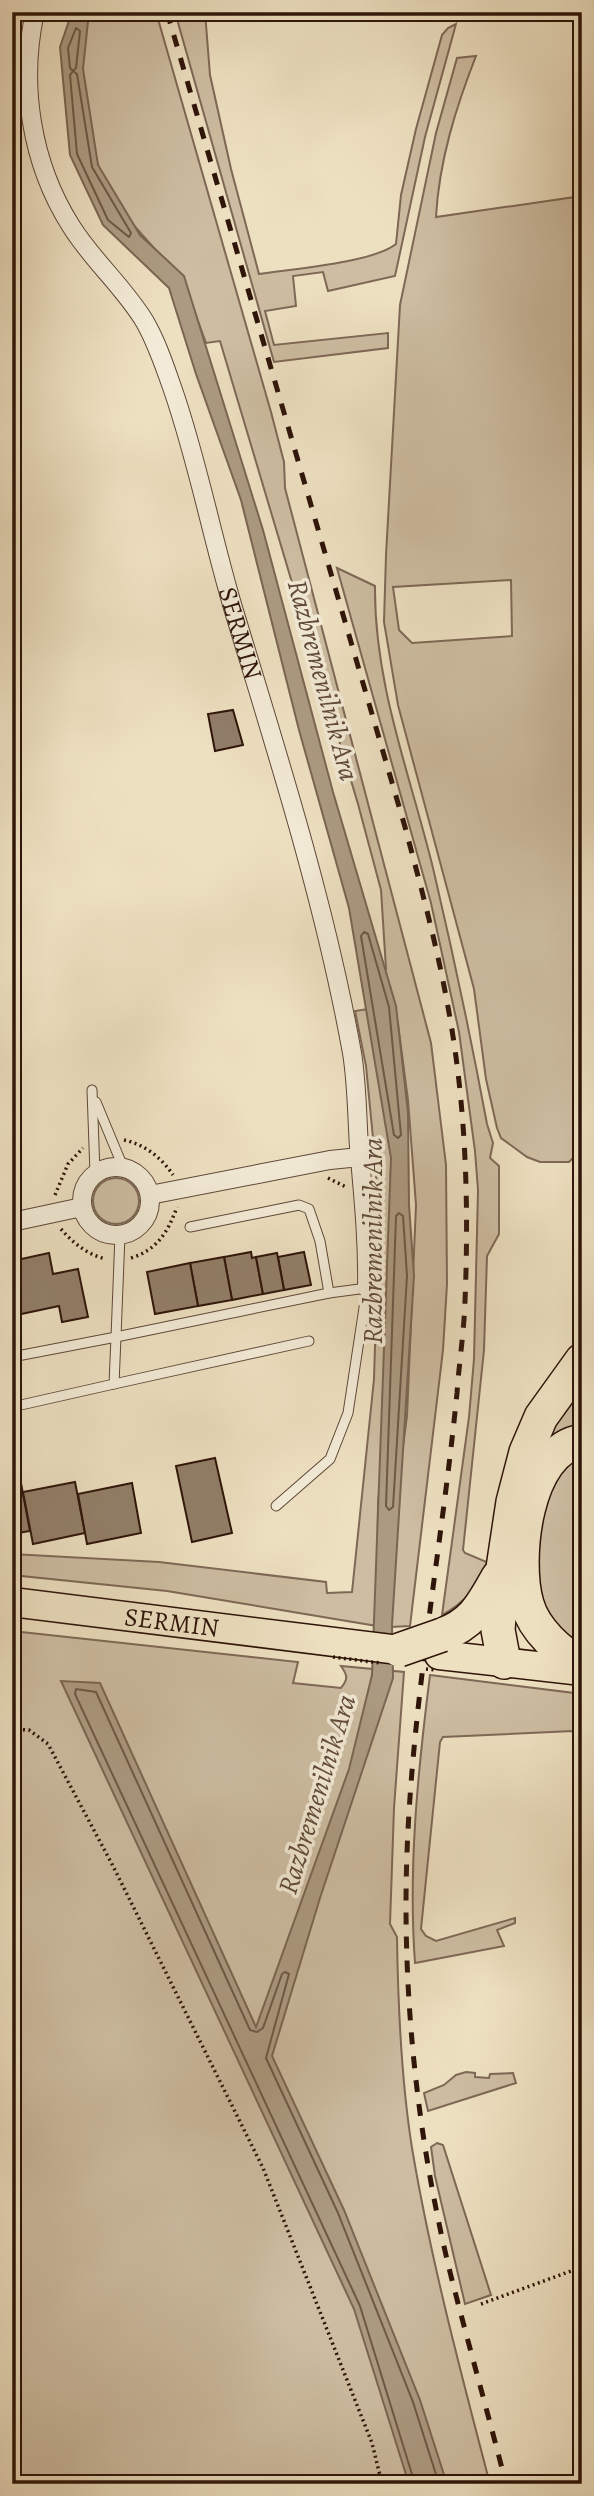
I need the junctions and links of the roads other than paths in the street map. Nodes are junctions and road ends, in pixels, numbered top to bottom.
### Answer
1 (35, 12) edge
2 (360, 1157) junction
3 (123, 1167) junction
4 (95, 1173) junction
5 (150, 1195) junction
6 (82, 1207) junction
7 (12, 1222) edge
8 (190, 1227) dead end
9 (120, 1235) junction
10 (367, 1287) junction
11 (329, 1293) junction
12 (116, 1337) junction
13 (309, 1341) dead end
14 (12, 1357) edge
15 (582, 1360) edge
16 (114, 1384) junction
17 (12, 1408) edge
18 (582, 1441) edge
19 (276, 1506) dead end
20 (503, 1568) junction
21 (12, 1602) edge
22 (527, 1605) junction
23 (440, 1645) junction
24 (399, 1650) joint
25 (504, 1662) junction
26 (582, 1669) edge

1 - 2 street, SERMIN
2 - 5 street
2 - 10 street, SERMIN
3 - 4 street
3 - 4 lane
3 - 5 street
4 - 6 street
5 - 9 street
6 - 7 street
6 - 9 street
8 - 11 lane
9 - 12 lane
10 - 11 lane
10 - 19 lane
11 - 12 lane
12 - 14 lane
12 - 16 lane
13 - 16 lane
15 - 20 highway
16 - 17 lane
18 - 22 highway
20 - 23 highway
20 - 25 highway
21 - 24 main road, SERMIN
22 - 25 highway
22 - 26 highway
23 - 24 highway, bridge
23 - 25 main road
25 - 26 main road

